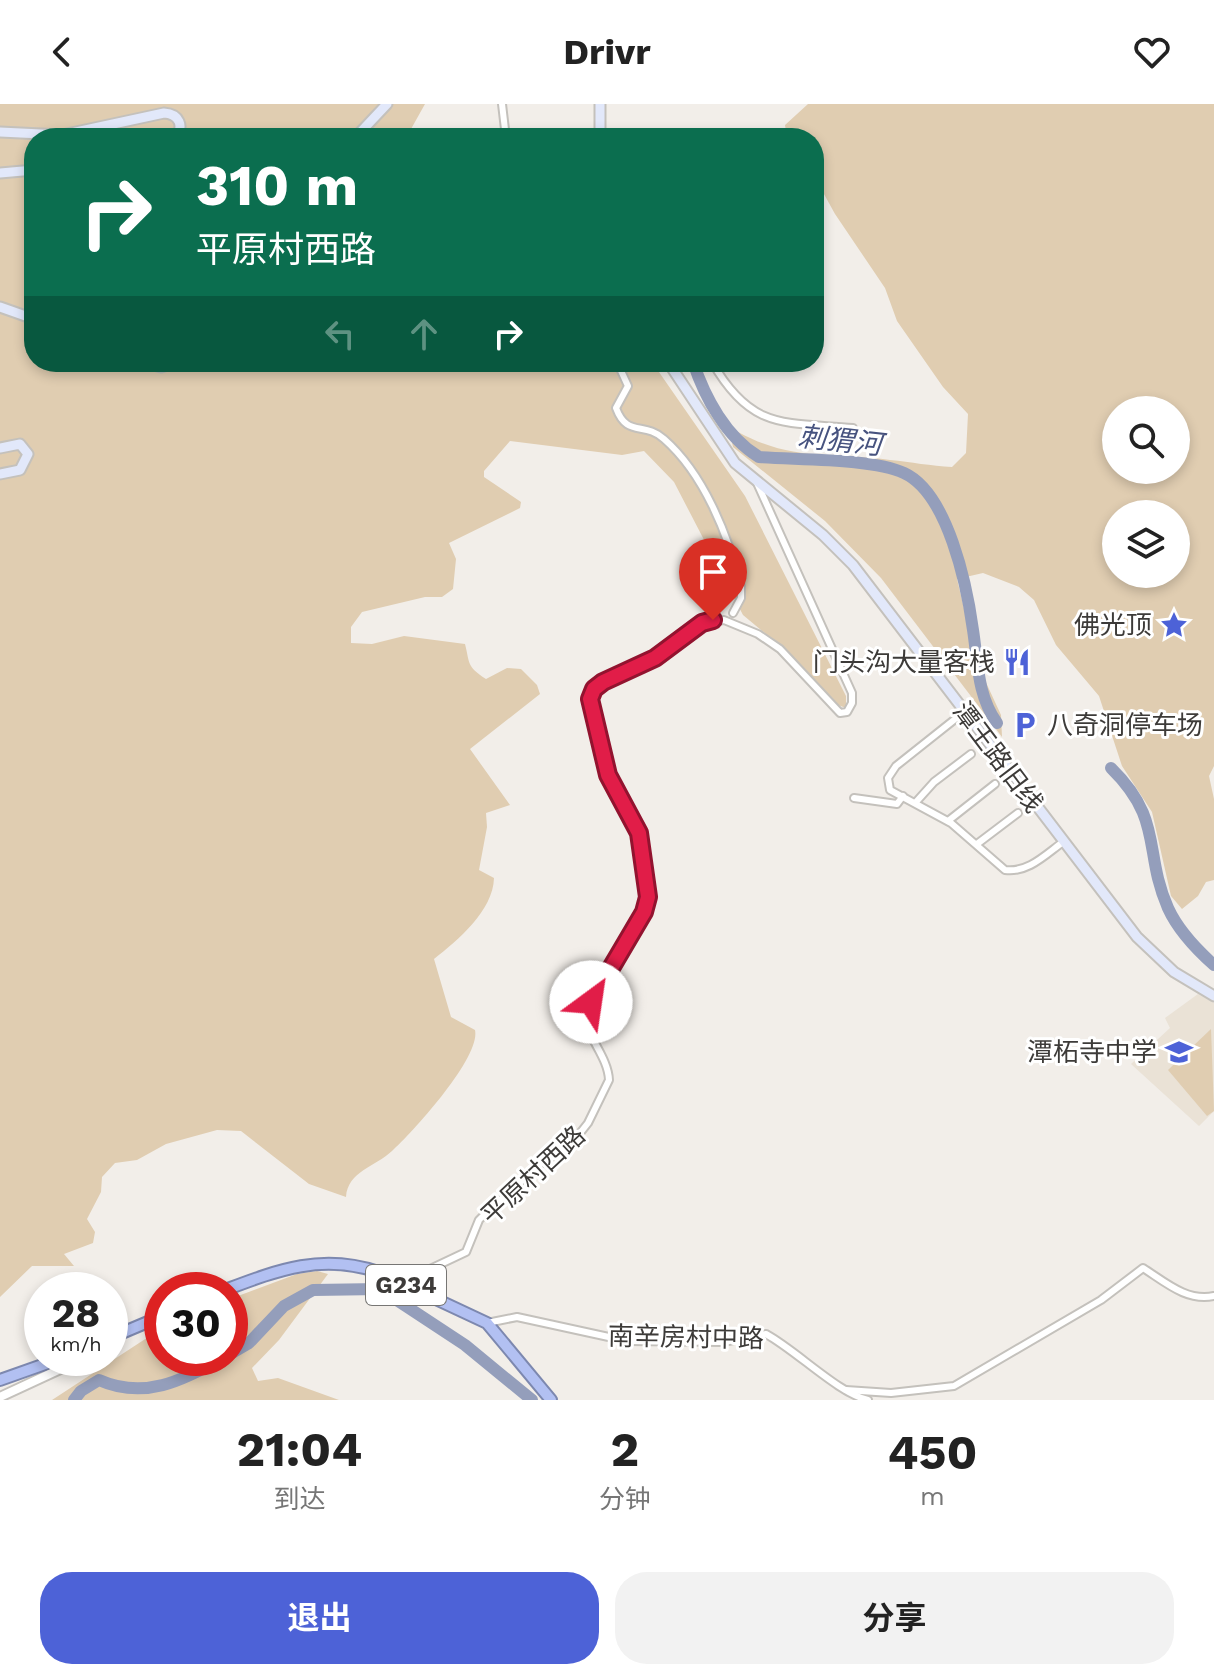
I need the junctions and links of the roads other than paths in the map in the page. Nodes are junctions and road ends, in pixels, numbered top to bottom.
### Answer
1 (387, 104) edge
2 (502, 104) edge
3 (600, 104) edge
4 (94, 128) edge
5 (180, 128) edge
6 (362, 128) edge
7 (505, 128) edge
8 (600, 128) edge
9 (0, 132) edge
10 (24, 133) edge
11 (24, 171) edge
12 (0, 173) edge
13 (0, 307) edge
14 (24, 315) edge
15 (622, 372) edge
16 (674, 372) edge
17 (718, 372) edge
18 (853, 428) dead end
19 (0, 448) edge
20 (0, 474) edge
21 (757, 483) junction
22 (733, 613) dead end
23 (964, 712) junction
24 (971, 754) dead end
25 (995, 784) dead end
26 (903, 796) junction
27 (854, 798) dead end
28 (916, 802) junction
29 (1018, 813) dead end
30 (948, 821) junction
31 (1063, 842) junction
32 (977, 844) junction
33 (1214, 996) edge
34 (378, 1272) junction
35 (248, 1281) edge
36 (1214, 1296) edge
37 (487, 1323) junction
38 (24, 1371) edge
39 (45, 1376) edge
40 (0, 1380) edge
41 (846, 1390) junction
42 (0, 1397) edge
43 (551, 1400) edge
44 (868, 1400) edge

1 - 6 main road
2 - 7 street
3 - 8 main road
4 - 5 main road
9 - 10 main road
11 - 12 main road
13 - 14 main road
15 - 22 street
16 - 21 main road, 潭王路旧线
17 - 18 street
19 - 20 main road
21 - 23 main road, 潭王路旧线
21 - 34 street, 平原村西路
23 - 26 street
23 - 31 main road, 潭王路旧线
24 - 28 street
25 - 30 street
26 - 27 street
26 - 28 street
28 - 30 street
29 - 32 street
30 - 32 street
31 - 32 street
31 - 33 main road, 潭王路旧线
34 - 35 highway, G234
34 - 37 highway, G234
36 - 41 street
37 - 41 street, 南辛房村中路
37 - 43 highway, G234
38 - 40 highway
39 - 42 street
41 - 44 street, 南辛房村中路

